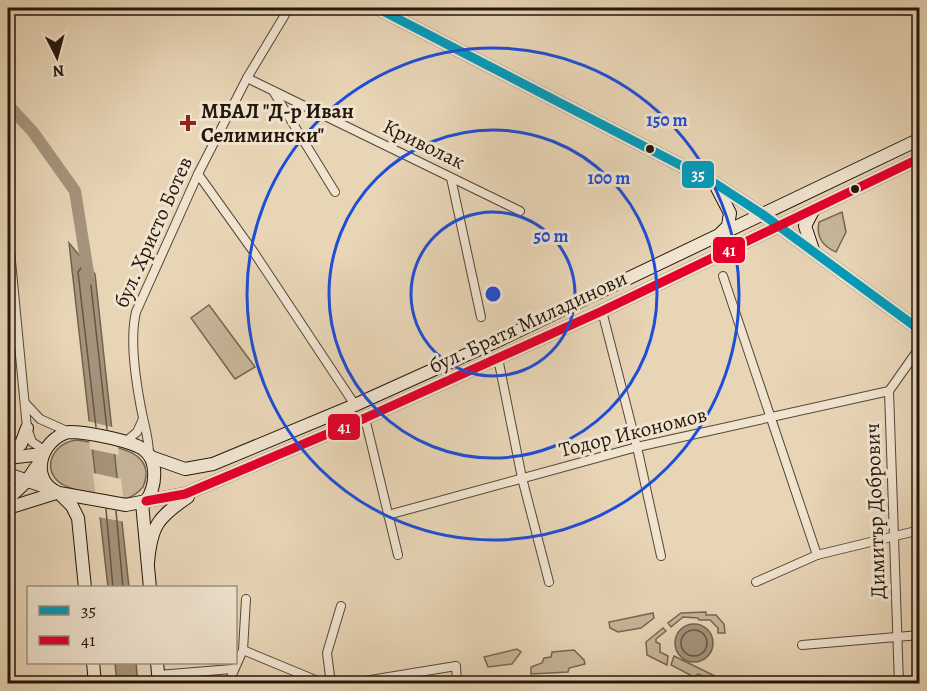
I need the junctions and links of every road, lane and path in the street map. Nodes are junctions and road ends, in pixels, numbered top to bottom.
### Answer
1 (289, 8) edge
2 (377, 8) edge
3 (247, 78) junction
4 (273, 91) junction
5 (920, 139) edge
6 (919, 158) edge
7 (198, 174) junction
8 (451, 178) junction
9 (713, 182) junction
10 (335, 192) dead end
11 (814, 208) junction
12 (520, 211) dead end
13 (762, 214) junction
14 (778, 226) junction
15 (8, 230) edge
16 (720, 234) junction
17 (814, 254) junction
18 (723, 276) dead end
19 (602, 311) junction
20 (481, 317) dead end
21 (920, 330) edge
22 (920, 347) edge
23 (498, 358) junction
24 (889, 391) junction
25 (25, 403) junction
26 (355, 405) junction
27 (365, 418) junction
28 (144, 419) junction
29 (770, 419) junction
30 (27, 428) junction
31 (69, 432) junction
32 (122, 442) junction
33 (637, 447) junction
34 (8, 453) edge
35 (42, 454) junction
36 (150, 456) junction
37 (8, 458) edge
38 (8, 474) edge
39 (522, 478) junction
40 (26, 482) junction
41 (8, 484) edge
42 (205, 486) junction
43 (8, 491) edge
44 (55, 492) junction
45 (8, 499) edge
46 (144, 502) junction
47 (8, 508) edge
48 (388, 515) junction
49 (920, 530) edge
50 (895, 535) junction
51 (398, 555) dead end
52 (817, 555) junction
53 (661, 556) dead end
54 (148, 563) junction
55 (549, 582) dead end
56 (756, 582) dead end
57 (85, 586) edge
58 (150, 586) edge
59 (246, 599) dead end
60 (341, 606) dead end
61 (920, 635) edge
62 (897, 637) junction
63 (802, 645) dead end
64 (243, 650) junction
65 (237, 660) edge
66 (93, 664) edge
67 (235, 664) edge
68 (232, 669) junction
69 (158, 674) edge
70 (95, 684) edge
71 (228, 684) edge
72 (325, 684) edge
73 (331, 684) edge
74 (346, 684) edge
75 (457, 684) edge
76 (899, 684) edge

1 - 3 street, бул. Христо Ботев
2 - 9 main road
3 - 4 street, Криволак
3 - 7 street, бул. Христо Ботев
4 - 8 street, Криволак
4 - 10 street
5 - 13 main road, бул. Братя Миладинови
6 - 11 main road, бул. Братя Миладинови
7 - 26 street
7 - 28 street, бул. Христо Ботев
8 - 12 street, Криволак
8 - 20 street
9 - 13 main road
9 - 16 main road
11 - 14 main road, бул. Братя Миладинови
11 - 17 main road
13 - 14 main road
13 - 16 main road, бул. Братя Миладинови
14 - 17 main road
14 - 19 main road, бул. Братя Миладинови
15 - 25 street
16 - 26 main road, бул. Братя Миладинови
17 - 21 main road
18 - 29 street
19 - 23 main road, бул. Братя Миладинови
19 - 33 street
22 - 24 street
23 - 27 main road, бул. Братя Миладинови
23 - 39 street
24 - 29 street, Тодор Икономов
24 - 50 street, Димитър Добрович
25 - 30 street
25 - 31 street
26 - 36 main road, бул. Братя Миладинови
27 - 42 main road, бул. Братя Миладинови
27 - 48 street
28 - 32 street
28 - 36 street, бул. Христо Ботев
29 - 33 street, Тодор Икономов
29 - 52 street
30 - 34 main road
30 - 35 street
31 - 32 main road
31 - 35 main road
32 - 36 main road
33 - 39 street, Тодор Икономов
33 - 53 street
35 - 37 main road
35 - 40 main road
35 - 44 main road
36 - 46 main road
38 - 40 main road
39 - 48 street, Тодор Икономов
39 - 55 street
40 - 44 main road
40 - 45 main road
41 - 43 main road
42 - 46 main road, бул. Братя Миладинови
42 - 54 main road
44 - 46 main road
44 - 47 main road
44 - 57 main road
46 - 54 main road
48 - 51 street
49 - 50 street
50 - 52 street
50 - 62 street, Димитър Добрович
52 - 56 street
54 - 58 main road
59 - 64 street
60 - 73 street
61 - 62 street
62 - 63 street
62 - 76 street, Димитър Добрович
64 - 65 street
64 - 72 street
66 - 70 main road
67 - 68 street
68 - 69 street
68 - 71 street
74 - 75 street

